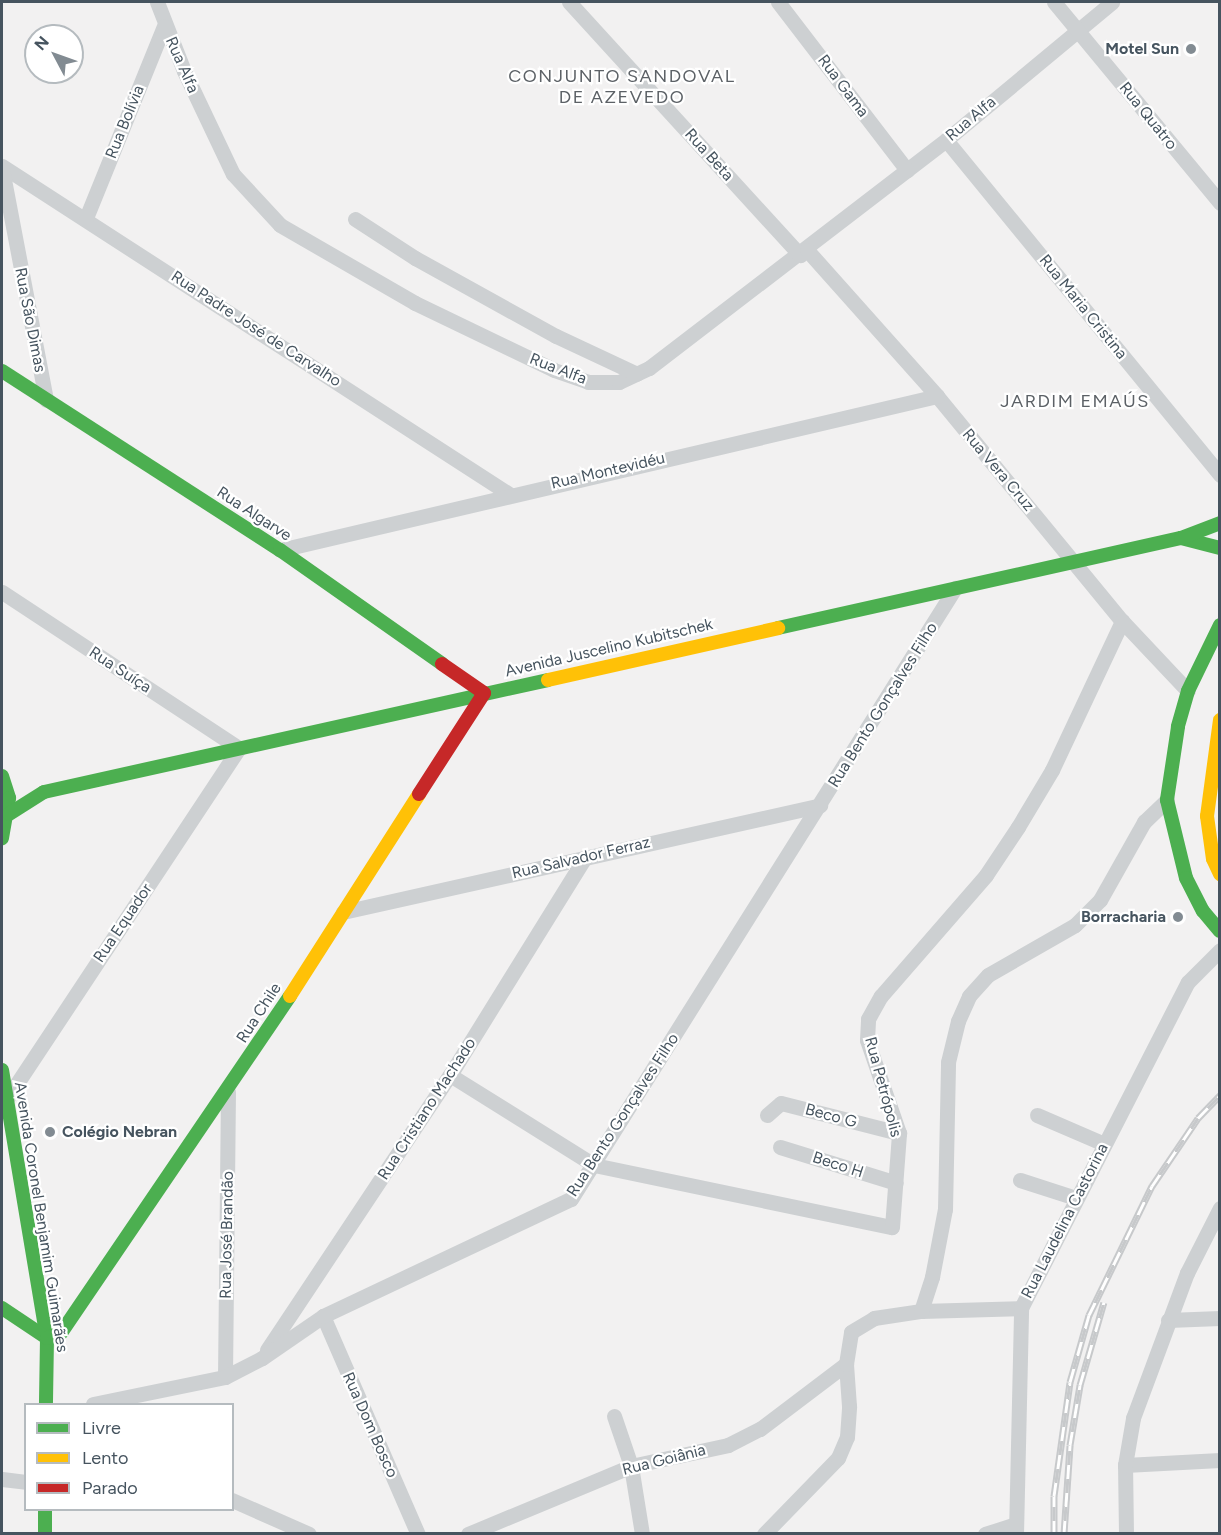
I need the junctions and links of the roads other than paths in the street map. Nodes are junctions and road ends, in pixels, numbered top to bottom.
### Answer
1 (157, 2) edge
2 (569, 2) edge
3 (778, 2) edge
4 (1054, 2) edge
5 (1112, 2) edge
6 (164, 26) junction
7 (1077, 28) junction
8 (946, 140) junction
9 (2, 168) edge
10 (907, 170) junction
11 (1220, 203) edge
12 (86, 218) junction
13 (355, 219) dead end
14 (803, 252) junction
15 (2, 371) edge
16 (638, 374) junction
17 (937, 396) junction
18 (46, 400) junction
19 (1220, 475) edge
20 (509, 494) junction
21 (1220, 523) edge
22 (1181, 538) junction
23 (1220, 548) edge
24 (280, 550) junction
25 (1074, 560) junction
26 (955, 588) junction
27 (2, 592) edge
28 (1122, 621) junction
29 (1220, 625) edge
30 (1188, 691) junction
31 (484, 693) junction
32 (1218, 727) edge
33 (239, 748) junction
34 (3, 779) edge
35 (44, 792) junction
36 (1167, 800) junction
37 (820, 806) junction
38 (9, 814) junction
39 (2, 838) edge
40 (585, 857) junction
41 (1220, 874) edge
42 (343, 912) junction
43 (1220, 931) edge
44 (1220, 950) edge
45 (2, 1070) edge
46 (450, 1075) junction
47 (228, 1092) junction
48 (4, 1096) edge
49 (1037, 1114) dead end
50 (767, 1115) dead end
51 (898, 1133) junction
52 (1104, 1144) junction
53 (780, 1147) dead end
54 (594, 1165) junction
55 (1020, 1180) dead end
56 (896, 1183) junction
57 (1076, 1198) junction
58 (1220, 1208) edge
59 (2, 1308) edge
60 (1021, 1308) junction
61 (921, 1311) junction
62 (323, 1316) junction
63 (1220, 1318) edge
64 (1168, 1320) junction
65 (47, 1338) junction
66 (262, 1358) junction
67 (846, 1364) junction
68 (225, 1377) junction
69 (46, 1403) edge
70 (98, 1403) edge
71 (614, 1416) dead end
72 (1220, 1460) edge
73 (1125, 1465) junction
74 (631, 1466) junction
75 (2, 1479) edge
76 (24, 1482) edge
77 (234, 1501) edge
78 (45, 1511) edge
79 (1015, 1528) edge
80 (45, 1533) edge
81 (309, 1533) edge
82 (418, 1533) edge
83 (468, 1533) edge
84 (642, 1533) edge
85 (764, 1533) edge
86 (985, 1533) edge
87 (1126, 1533) edge

1 - 6 street, Rua Alfa
2 - 14 street, Rua Beta
3 - 10 street, Rua Gama
4 - 7 street
5 - 7 street, Rua Alfa
6 - 12 street, Rua Bolívia
6 - 16 street, Rua Alfa
7 - 8 street, Rua Alfa
7 - 11 street, Rua Quatro
8 - 10 street, Rua Alfa
8 - 19 street, Rua Maria Cristina
9 - 12 street, Rua Padre José de Carvalho
9 - 18 street, Rua São Dimas
10 - 14 street, Rua Alfa
12 - 20 street, Rua Padre José de Carvalho
13 - 16 street
14 - 16 street, Rua Alfa
14 - 17 street, Rua Vera Cruz
15 - 18 street, Rua Algarve
17 - 20 street, Rua Montevidéu
17 - 25 street, Rua Vera Cruz
18 - 24 street, Rua Algarve
20 - 24 street, Rua Montevidéu
21 - 22 street, Avenida Juscelino Kubitschek
22 - 23 street
22 - 25 street, Avenida Juscelino Kubitschek
24 - 31 street, Rua Algarve
25 - 26 street, Avenida Juscelino Kubitschek
25 - 28 street, Rua Vera Cruz
26 - 31 street, Avenida Juscelino Kubitschek
26 - 37 street, Rua Bento Gonçalves Filho
27 - 33 street, Rua Suíça
28 - 30 street, Rua Vera Cruz
28 - 51 street, Rua Petrópolis
29 - 30 street
30 - 36 street
31 - 33 street, Avenida Juscelino Kubitschek
31 - 42 street, Rua Chile
32 - 41 street
33 - 35 street, Avenida Juscelino Kubitschek
33 - 48 street, Rua Equador
34 - 35 street, Avenida Juscelino Kubitschek
34 - 38 street
35 - 38 street, Avenida Juscelino Kubitschek
36 - 43 street
36 - 61 street
37 - 40 street, Rua Salvador Ferraz
37 - 54 street, Rua Bento Gonçalves Filho
38 - 39 street
40 - 42 street, Rua Salvador Ferraz
40 - 46 street, Rua Cristiano Machado
42 - 47 street, Rua Chile
44 - 52 street, Rua Laudelina Castorina
45 - 48 street, Avenida Coronel Benjamim Guimarães
46 - 54 street, Rua Petrópolis
46 - 66 street, Rua Cristiano Machado
47 - 65 street, Rua Chile
47 - 68 street, Rua José Brandão
48 - 65 street, Avenida Coronel Benjamim Guimarães
49 - 52 street
50 - 51 street, Beco G
51 - 56 street, Rua Petrópolis
52 - 57 street, Rua Laudelina Castorina
53 - 56 street, Beco H
54 - 56 street, Rua Petrópolis
54 - 62 street, Rua Bento Gonçalves Filho
55 - 57 street
57 - 60 street, Rua Laudelina Castorina
58 - 64 street
59 - 65 street
60 - 61 street
60 - 79 street, Rua Laudelina Castorina
61 - 67 street
62 - 66 street, Rua Bento Gonçalves Filho
62 - 82 street, Rua Dom Bosco
63 - 64 street
64 - 73 street
65 - 69 street, Avenida Coronel Benjamim Guimarães
66 - 68 street, Rua Bento Gonçalves Filho
67 - 74 street, Rua Goiânia
67 - 85 street
68 - 70 street, Rua Bento Gonçalves Filho
71 - 74 street
72 - 73 street
73 - 87 street
74 - 83 street, Rua Goiânia
74 - 84 street
75 - 76 street
77 - 81 street
78 - 80 street
79 - 86 street

